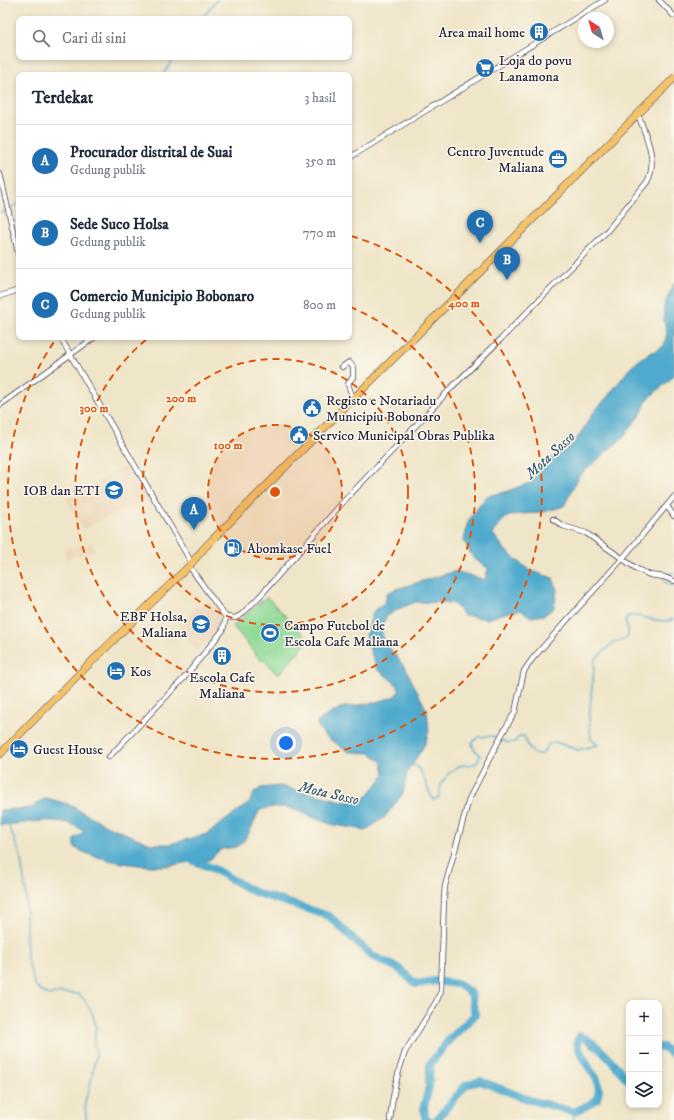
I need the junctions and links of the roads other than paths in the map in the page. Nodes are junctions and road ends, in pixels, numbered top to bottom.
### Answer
1 (605, 0) edge
2 (658, 0) edge
3 (674, 16) edge
4 (674, 78) edge
5 (638, 114) junction
6 (352, 156) edge
7 (0, 174) edge
8 (16, 244) edge
9 (16, 291) edge
10 (0, 296) edge
11 (62, 340) edge
12 (91, 340) edge
13 (71, 354) junction
14 (342, 367) dead end
15 (355, 398) junction
16 (0, 405) edge
17 (674, 497) edge
18 (667, 506) junction
19 (674, 516) edge
20 (553, 520) dead end
21 (622, 559) junction
22 (189, 566) junction
23 (674, 581) edge
24 (226, 617) junction
25 (0, 754) edge
26 (109, 757) dead end
27 (390, 1120) edge

1 - 6 street
2 - 3 street
4 - 5 main road
5 - 15 main road
5 - 24 street
7 - 8 street
9 - 10 street
11 - 13 street
12 - 13 street
13 - 16 street
13 - 22 street
14 - 15 street
15 - 22 main road
17 - 18 street
18 - 19 street
18 - 21 street
20 - 21 street
21 - 23 street
21 - 27 street
22 - 24 street
22 - 25 main road
24 - 26 street

